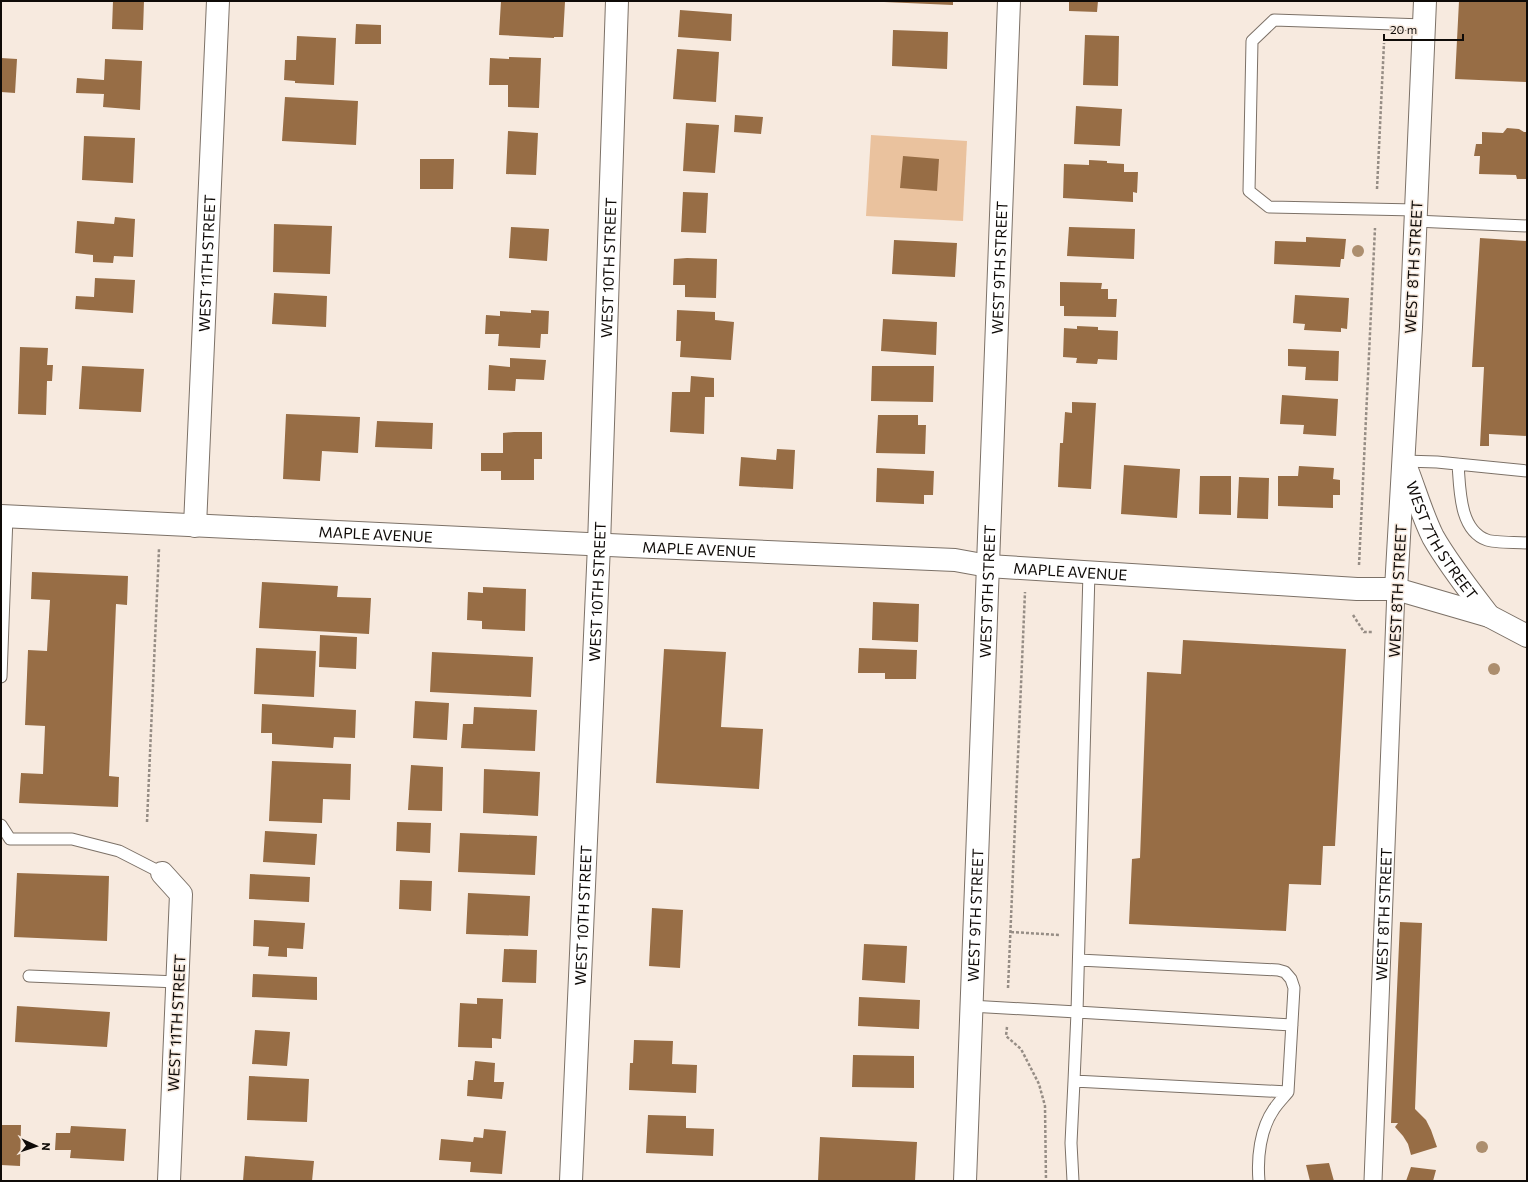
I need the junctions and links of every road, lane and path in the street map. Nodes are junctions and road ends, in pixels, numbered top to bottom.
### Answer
1 (218, 1) edge
2 (617, 1) edge
3 (1009, 1) edge
4 (1425, 1) edge
5 (1384, 24) junction
6 (1424, 25) junction
7 (1376, 209) junction
8 (1416, 215) junction
9 (1527, 226) edge
10 (1404, 461) junction
11 (1458, 464) junction
12 (1527, 472) edge
13 (4, 516) edge
14 (161, 524) junction
15 (195, 526) junction
16 (1527, 543) edge
17 (599, 545) junction
18 (988, 566) junction
19 (1089, 572) junction
20 (1357, 589) junction
21 (1396, 589) junction
22 (1033, 595) dead end
23 (1346, 615) dead end
24 (1354, 615) junction
25 (1488, 616) junction
26 (1395, 633) junction
27 (1527, 636) edge
28 (1, 677) edge
29 (147, 822) dead end
30 (1, 825) edge
31 (162, 873) joint
32 (1011, 932) junction
33 (1080, 936) junction
34 (1079, 960) junction
35 (29, 976) dead end
36 (178, 982) junction
37 (970, 1006) junction
38 (1007, 1008) junction
39 (1077, 1012) junction
40 (1292, 1025) junction
41 (1074, 1081) junction
42 (1288, 1092) junction
43 (169, 1181) edge
44 (571, 1181) edge
45 (965, 1181) edge
46 (1046, 1181) edge
47 (1073, 1181) edge
48 (1259, 1181) edge
49 (1373, 1181) edge

1 - 15 street, WEST 11TH STREET
2 - 17 street, WEST 10TH STREET
3 - 18 street, WEST 9TH STREET
4 - 6 street, WEST 8TH STREET
5 - 6 lane
5 - 7 path
5 - 7 lane
6 - 8 street, WEST 8TH STREET
7 - 8 lane
7 - 20 path
8 - 9 lane
8 - 10 street, WEST 8TH STREET
10 - 11 lane
10 - 21 street, WEST 8TH STREET
10 - 25 street, WEST 7TH STREET
11 - 12 lane
11 - 16 lane
13 - 14 street, MAPLE AVENUE
13 - 28 lane
14 - 15 street, MAPLE AVENUE
14 - 29 path
15 - 17 street, MAPLE AVENUE
17 - 18 street, MAPLE AVENUE
17 - 44 street, WEST 10TH STREET
18 - 19 street, MAPLE AVENUE
18 - 37 street, WEST 9TH STREET
19 - 20 street, MAPLE AVENUE
19 - 33 lane
20 - 21 street, MAPLE AVENUE
20 - 24 path
21 - 25 street, WEST 7TH STREET
21 - 26 street, WEST 8TH STREET
22 - 32 path
23 - 24 path
24 - 26 path
25 - 27 street, WEST 7TH STREET
26 - 49 street, WEST 8TH STREET
30 - 31 lane
31 - 36 street, WEST 11TH STREET
32 - 33 path
32 - 38 path
33 - 34 lane
34 - 39 lane
34 - 40 lane
35 - 36 lane
36 - 43 street, WEST 11TH STREET
37 - 38 lane
37 - 45 street, WEST 9TH STREET
38 - 39 lane
38 - 46 path
39 - 40 lane
39 - 41 lane
40 - 42 lane
41 - 42 lane
41 - 47 lane
42 - 48 lane

